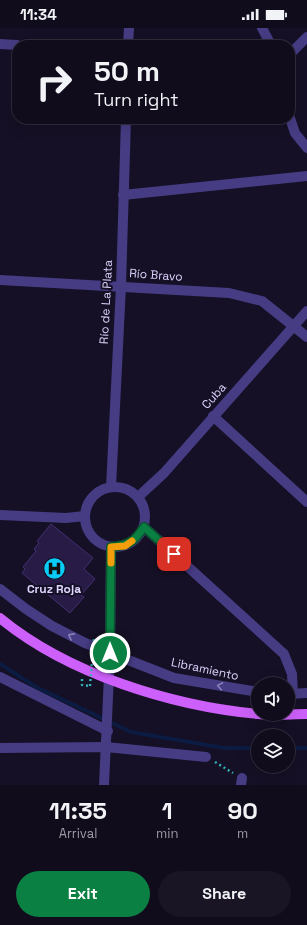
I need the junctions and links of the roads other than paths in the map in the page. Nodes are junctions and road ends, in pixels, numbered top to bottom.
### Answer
1 (129, 28) edge
2 (262, 28) edge
3 (307, 37) edge
4 (128, 40) edge
5 (268, 40) edge
6 (0, 44) edge
7 (12, 45) edge
8 (295, 49) edge
9 (126, 124) edge
10 (292, 124) edge
11 (307, 148) edge
12 (307, 176) edge
13 (123, 195) junction
14 (0, 280) edge
15 (121, 286) junction
16 (307, 311) edge
17 (294, 326) junction
18 (307, 337) edge
19 (213, 416) junction
20 (111, 487) junction
21 (138, 497) junction
22 (307, 502) edge
23 (0, 515) edge
24 (85, 516) junction
25 (144, 527) junction
26 (111, 547) junction
27 (0, 589) edge
28 (0, 618) edge
29 (110, 653) junction
30 (0, 677) edge
31 (292, 677) edge
32 (110, 679) junction
33 (251, 691) edge
34 (307, 693) edge
35 (295, 694) edge
36 (307, 714) edge
37 (108, 729) junction
38 (106, 747) junction
39 (0, 748) edge
40 (206, 757) road end
41 (104, 785) edge

1 - 4 street
2 - 5 street
3 - 8 street
6 - 7 street
9 - 13 street, Río de La Plata
10 - 11 street
12 - 13 street
13 - 15 street, Río de La Plata
14 - 15 street, Río Bravo
15 - 17 street, Río Bravo
15 - 20 street, Río de La Plata
16 - 17 street, Cuba
17 - 18 street
17 - 19 street, Cuba
19 - 21 street, Cuba
19 - 22 street
20 - 21 street
20 - 24 street
21 - 25 street
23 - 24 street
24 - 26 street
25 - 26 street
25 - 31 street
26 - 29 street
29 -> 27 street, Libramiento
28 - 32 main road
29 - 32 street
33 -> 29 street, Libramiento
30 - 37 street
32 - 36 main road
32 - 37 street
34 - 35 street
37 - 38 street
38 - 39 street
38 - 40 street
38 - 41 street

